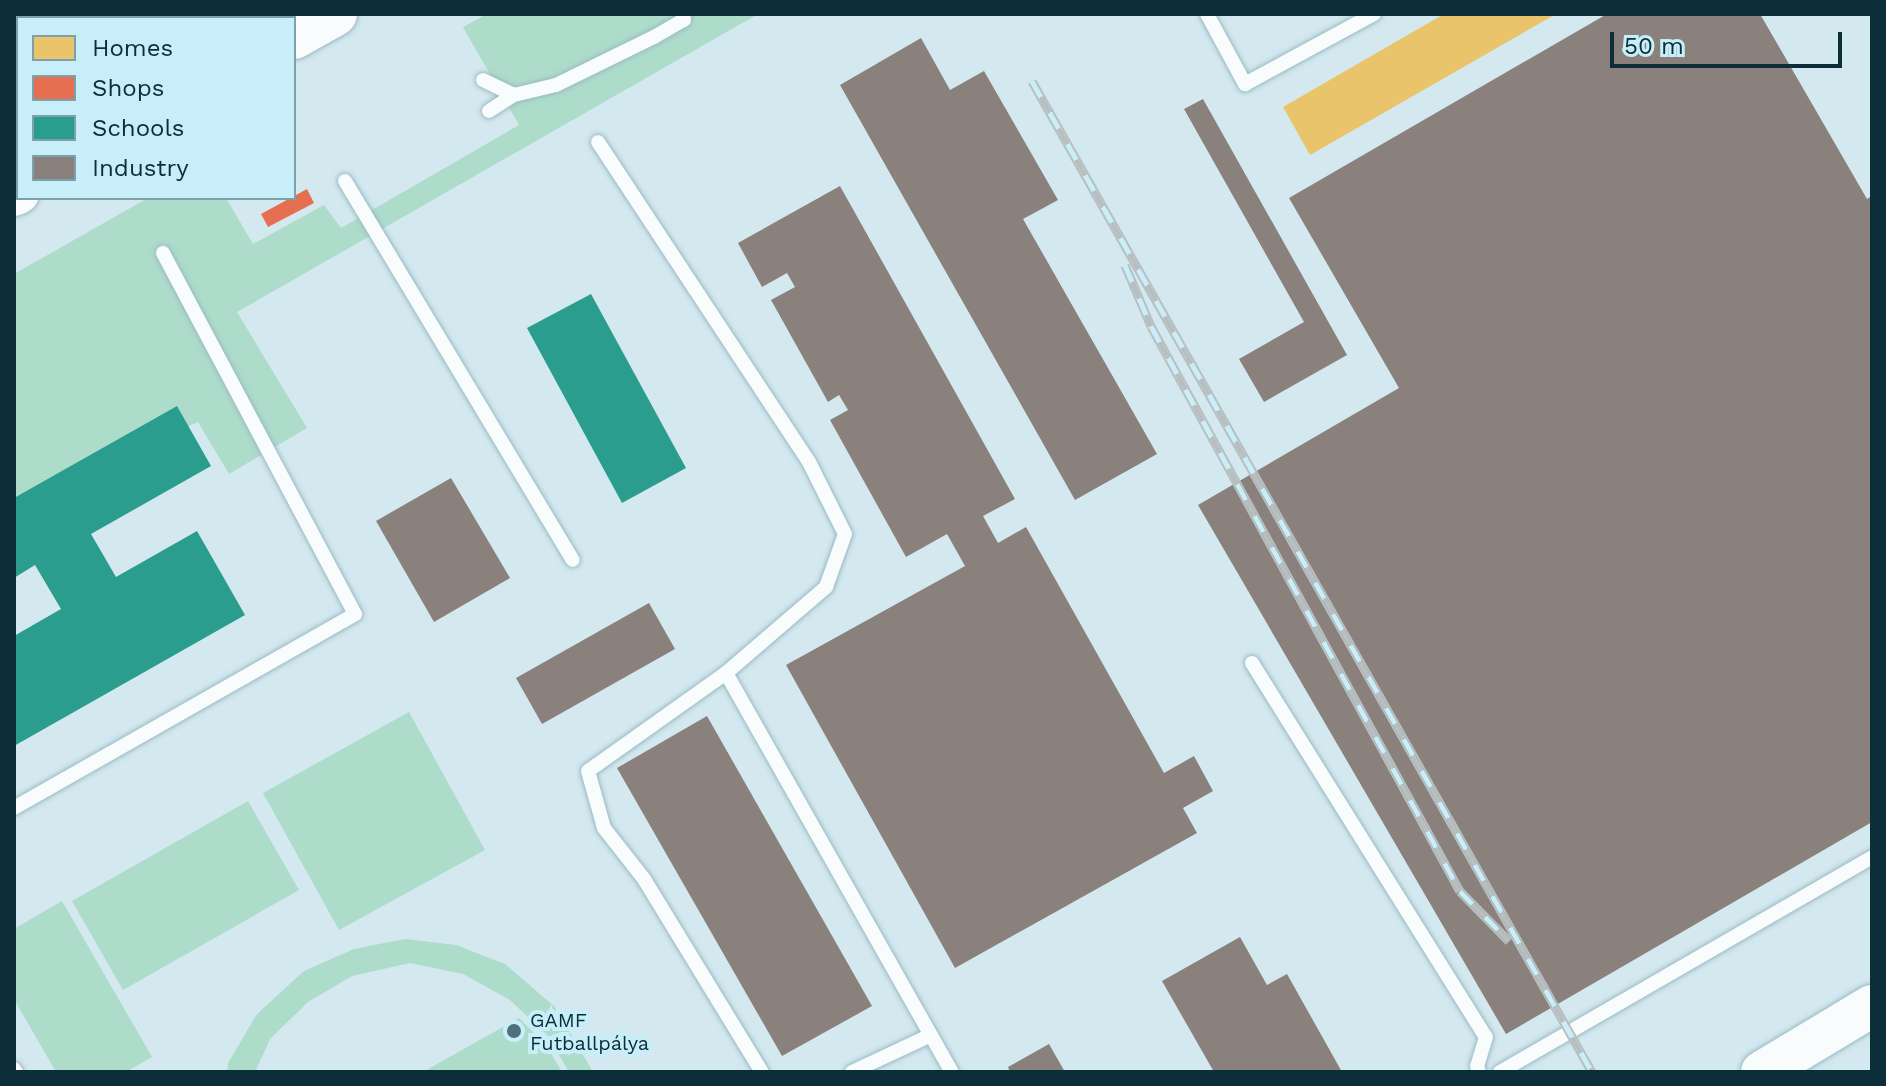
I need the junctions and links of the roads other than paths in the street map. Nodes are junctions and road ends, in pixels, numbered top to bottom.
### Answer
1 (335, 14) edge
2 (683, 14) edge
3 (1207, 14) edge
4 (1374, 14) edge
5 (296, 36) edge
6 (483, 80) dead end
7 (514, 95) junction
8 (489, 111) dead end
9 (598, 142) dead end
10 (345, 181) dead end
11 (163, 253) dead end
12 (573, 560) dead end
13 (1252, 663) dead end
14 (726, 673) junction
15 (14, 808) edge
16 (1872, 857) edge
17 (1872, 1006) edge
18 (931, 1035) junction
19 (762, 1072) edge
20 (852, 1072) edge
21 (952, 1072) edge
22 (1479, 1072) edge
23 (1500, 1072) edge
24 (1762, 1072) edge

1 - 5 main road
2 - 7 lane
3 - 4 lane
6 - 7 lane
7 - 8 lane
9 - 14 lane
10 - 12 lane
11 - 15 lane
13 - 22 lane
14 - 18 lane
14 - 19 lane
16 - 23 lane
17 - 24 street
18 - 20 lane
18 - 21 lane

